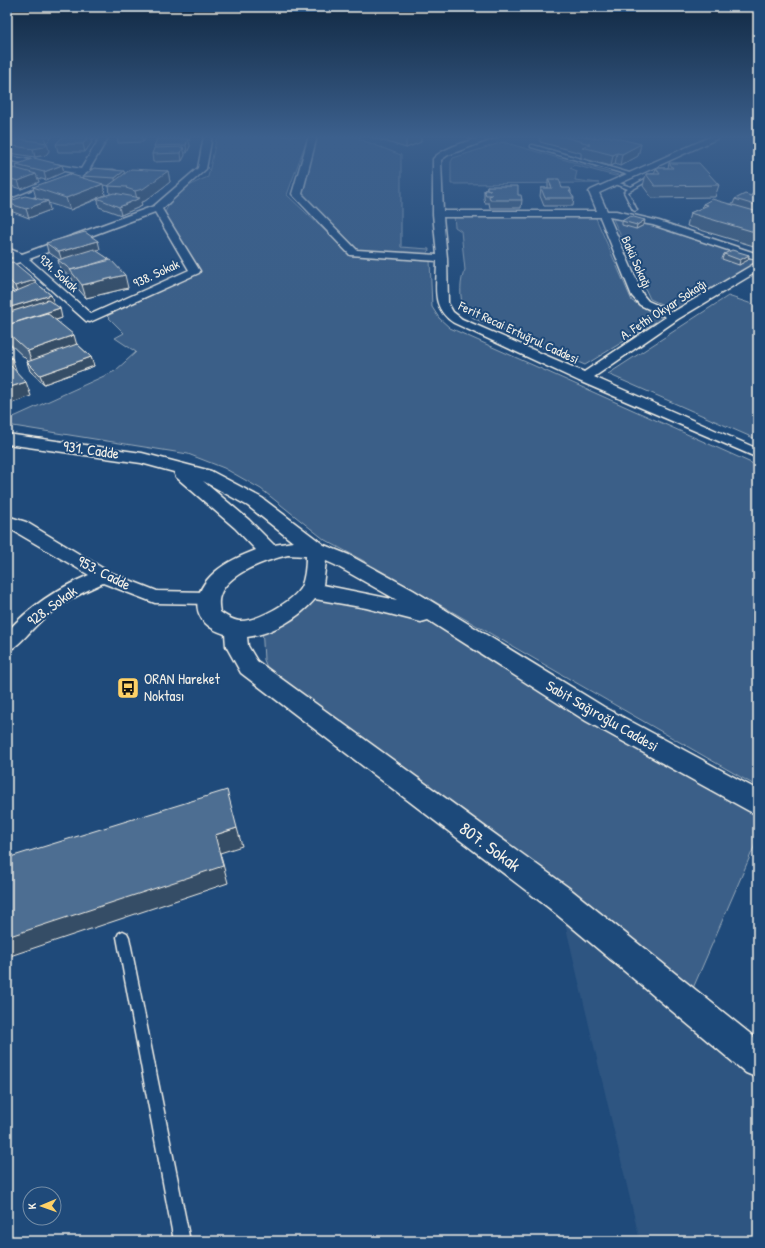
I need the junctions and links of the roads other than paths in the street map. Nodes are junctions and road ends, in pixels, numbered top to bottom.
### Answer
1 (32, 194) edge
2 (173, 194) edge
3 (297, 194) edge
4 (438, 194) edge
5 (595, 194) edge
6 (627, 194) edge
7 (7, 204) edge
8 (157, 208) junction
9 (635, 210) dead end
10 (438, 214) junction
11 (602, 214) junction
12 (7, 251) edge
13 (758, 257) edge
14 (22, 258) junction
15 (442, 258) junction
16 (7, 263) edge
17 (758, 266) edge
18 (674, 317) junction
19 (90, 319) joint
20 (584, 378) junction
21 (7, 439) edge
22 (758, 454) edge
23 (175, 467) junction
24 (7, 521) edge
25 (317, 550) junction
26 (270, 553) junction
27 (103, 576) junction
28 (309, 591) junction
29 (209, 598) junction
30 (449, 622) junction
31 (235, 628) junction
32 (7, 644) edge
33 (758, 803) edge
34 (123, 937) dead end
35 (758, 1061) edge
36 (182, 1241) edge

1 - 7 street
2 - 8 street
3 - 15 street
4 - 10 street, Ferit Recai Ertuğrul Caddesi
5 - 11 street, Bakü Sokağı
6 - 9 lane
8 - 14 street
8 - 19 street, 938. Sokak
10 - 11 street
10 - 15 street, Ferit Recai Ertuğrul Caddesi
11 - 13 street
11 - 18 street, Bakü Sokağı
12 - 14 street, 934. Sokak
14 - 16 street
14 - 19 street, 934. Sokak
15 - 20 street, Ferit Recai Ertuğrul Caddesi
17 - 18 street, A. Fethi Okyar Sokağı
18 - 20 street, A. Fethi Okyar Sokağı
20 - 22 street, Ferit Recai Ertuğrul Caddesi
21 - 23 main road, 931. Cadde
23 - 25 main road, 931. Cadde
23 - 26 main road, 931. Cadde
24 - 27 street, 953. Cadde
25 - 26 main road
25 - 28 main road
25 - 30 main road, Sabit Sağıroğlu Caddesi
26 - 29 main road
27 - 29 street, 953. Cadde
27 - 32 street, 928. Sokak
28 - 30 main road, Sabit Sağıroğlu Caddesi
28 - 31 main road
29 - 31 main road
30 - 33 main road, Sabit Sağıroğlu Caddesi
31 - 35 main road, 807. Sokak
34 - 36 lane

